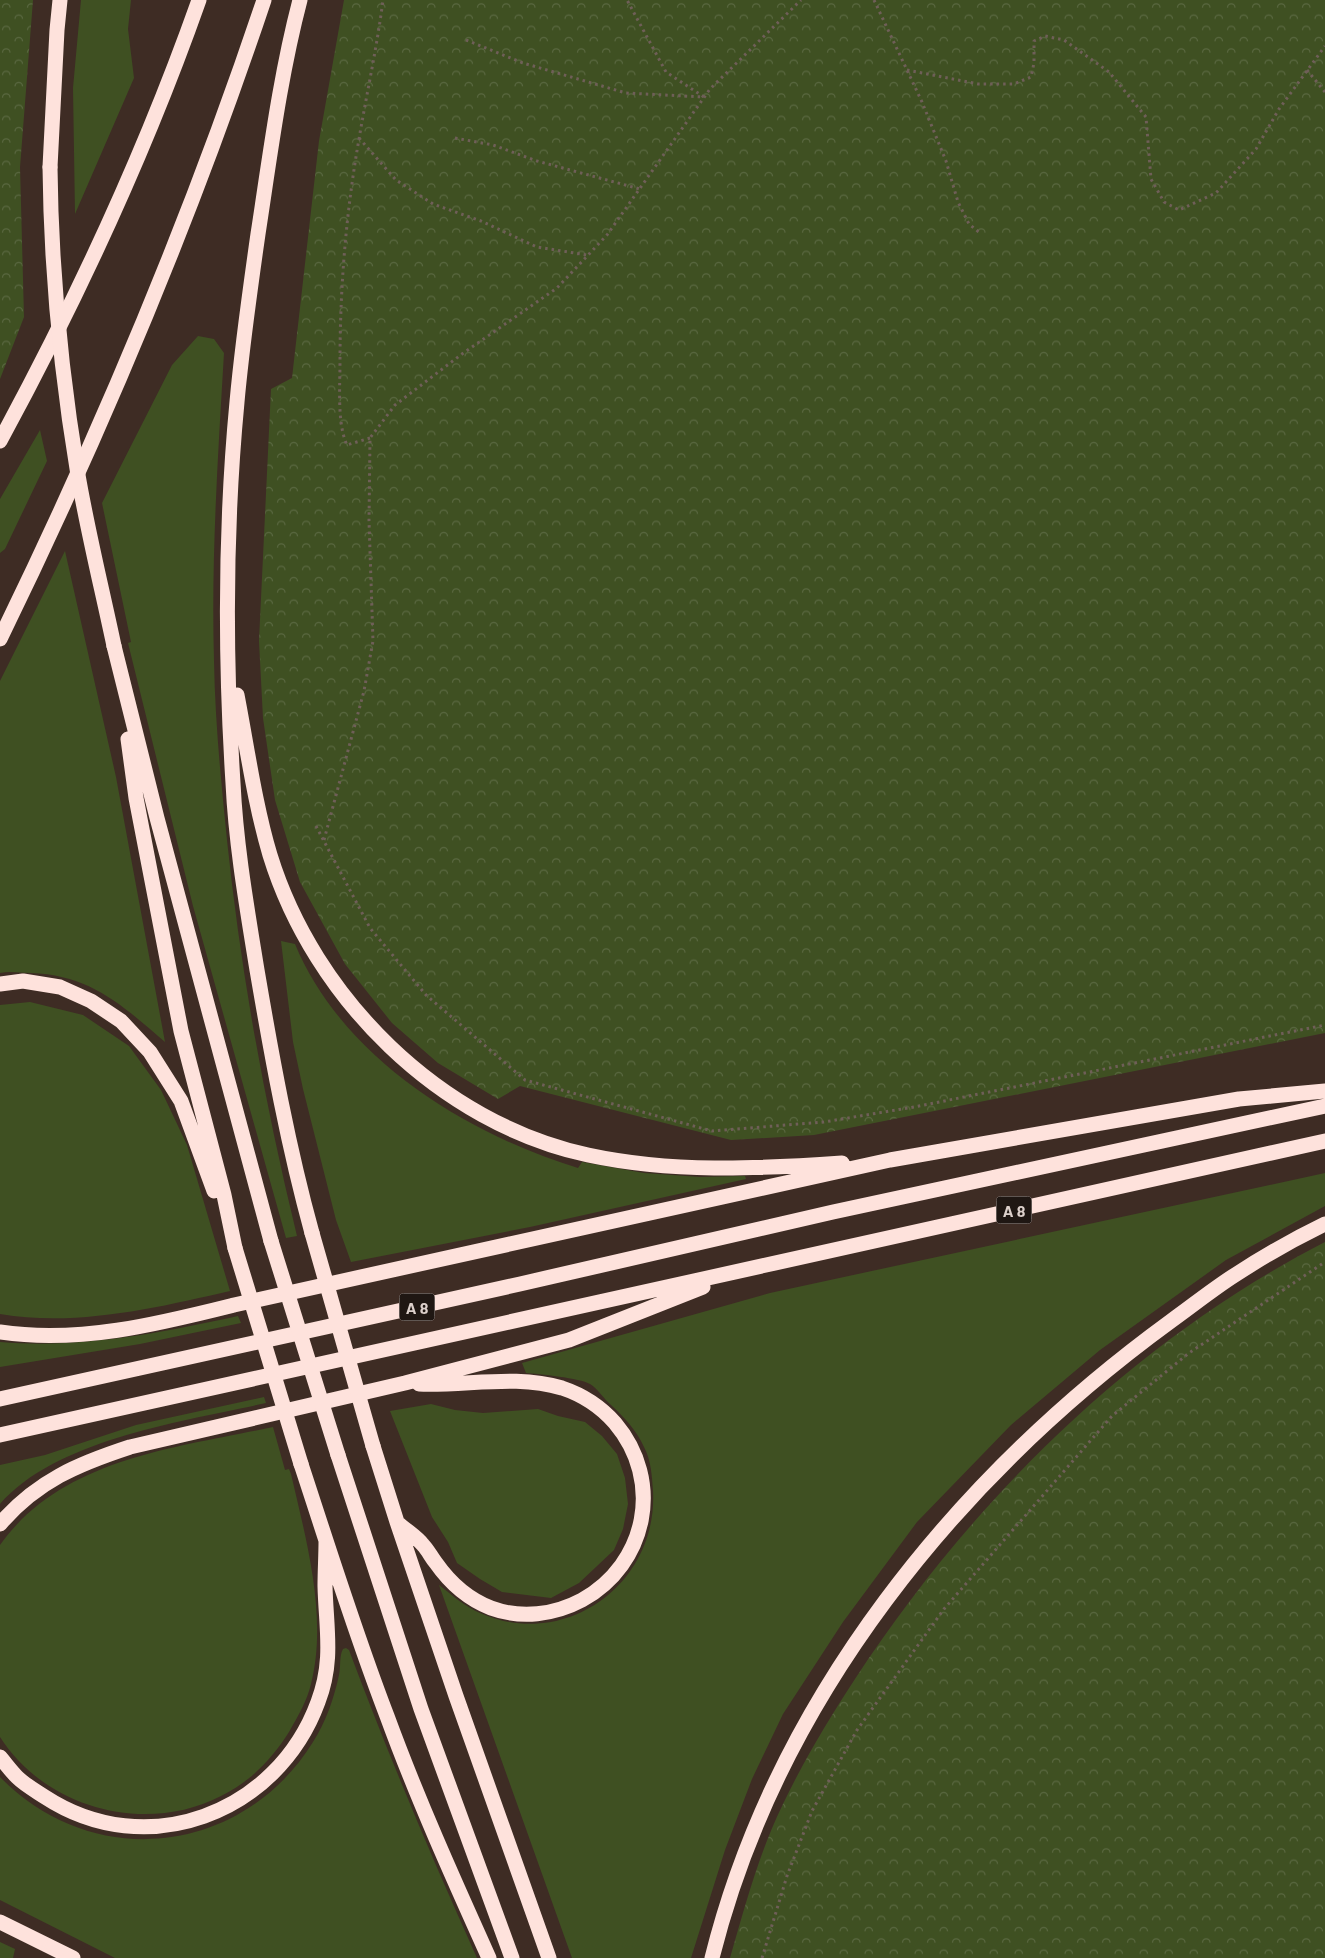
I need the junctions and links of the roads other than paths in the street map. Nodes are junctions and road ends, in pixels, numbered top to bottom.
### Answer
1 (60, 0) edge
2 (199, 0) edge
3 (264, 0) edge
4 (300, 0) edge
5 (0, 441) edge
6 (0, 638) edge
7 (228, 648) junction
8 (120, 670) junction
9 (0, 984) edge
10 (1325, 1091) edge
11 (1325, 1106) edge
12 (1325, 1141) edge
13 (890, 1160) junction
14 (229, 1224) junction
15 (1325, 1224) edge
16 (744, 1271) junction
17 (0, 1332) edge
18 (404, 1383) junction
19 (0, 1399) edge
20 (0, 1435) edge
21 (397, 1522) junction
22 (0, 1524) edge
23 (326, 1540) junction
24 (0, 1757) edge
25 (0, 1922) edge
26 (73, 1958) edge
27 (488, 1958) edge
28 (512, 1958) edge
29 (549, 1958) edge
30 (712, 1958) edge

1 - 8 highway, bridge
2 - 5 highway
3 - 6 highway
4 - 7 highway
7 - 13 highway
7 - 21 highway, bridge
8 - 14 highway
8 - 28 highway, bridge
9 - 14 highway
10 - 13 highway
11 - 19 highway, A 8
12 - 16 highway, A 8
13 - 17 highway
14 - 23 highway, bridge
15 - 30 highway
16 - 18 highway
16 - 20 highway, A 8
18 - 21 highway
18 - 22 highway
21 - 29 highway
23 - 24 highway
23 - 27 highway
25 - 26 highway

